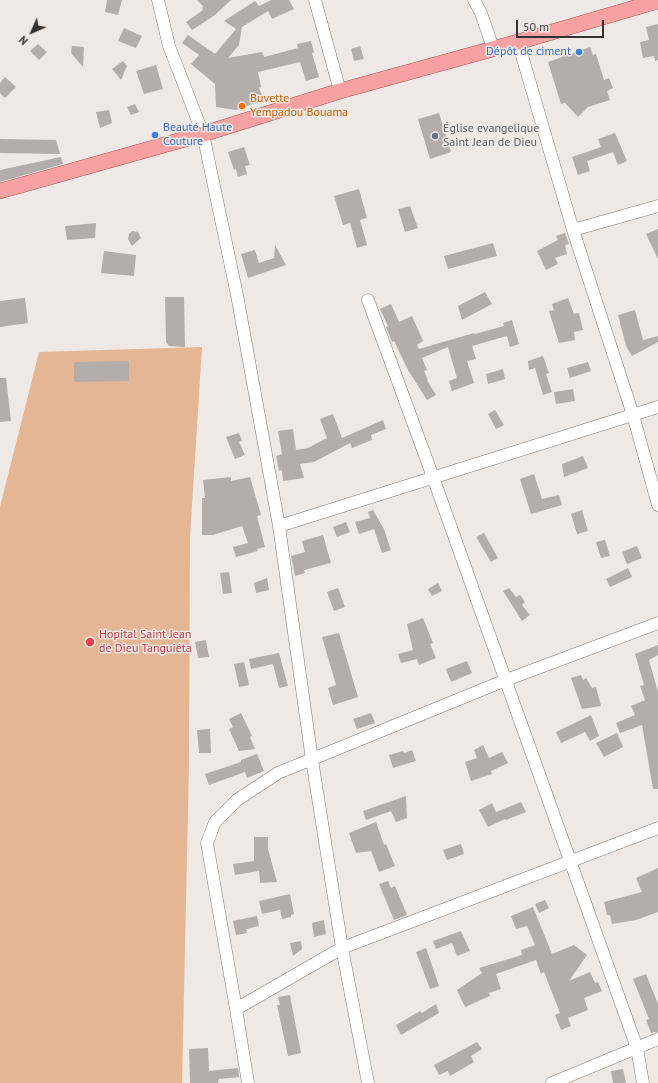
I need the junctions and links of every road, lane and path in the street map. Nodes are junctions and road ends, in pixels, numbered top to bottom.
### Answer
1 (158, 0) edge
2 (315, 0) edge
3 (474, 0) edge
4 (658, 1) edge
5 (518, 42) junction
6 (493, 48) junction
7 (340, 91) junction
8 (203, 134) junction
9 (0, 191) edge
10 (658, 206) edge
11 (573, 230) junction
12 (368, 300) dead end
13 (658, 406) edge
14 (633, 415) junction
15 (433, 477) junction
16 (658, 505) edge
17 (279, 526) junction
18 (658, 623) edge
19 (506, 680) junction
20 (312, 760) junction
21 (658, 828) edge
22 (571, 860) junction
23 (342, 948) junction
24 (236, 1009) junction
25 (658, 1039) edge
26 (637, 1048) junction
27 (248, 1083) edge
28 (368, 1083) edge
29 (552, 1083) edge
30 (643, 1083) edge

1 - 8 street
2 - 7 street
3 - 6 street
4 - 5 main road
5 - 6 main road
5 - 11 street
6 - 7 main road
7 - 8 main road
8 - 9 main road
8 - 17 street
10 - 11 street
11 - 14 street
12 - 15 street
13 - 14 street
14 - 15 street
14 - 16 street
15 - 17 street
15 - 19 street
17 - 20 street
18 - 19 street
19 - 20 street
19 - 22 street
20 - 23 street
20 - 24 street
21 - 22 street
22 - 23 street
22 - 26 street
23 - 24 street
23 - 28 street
24 - 27 street
25 - 26 street
26 - 29 street
26 - 30 street

